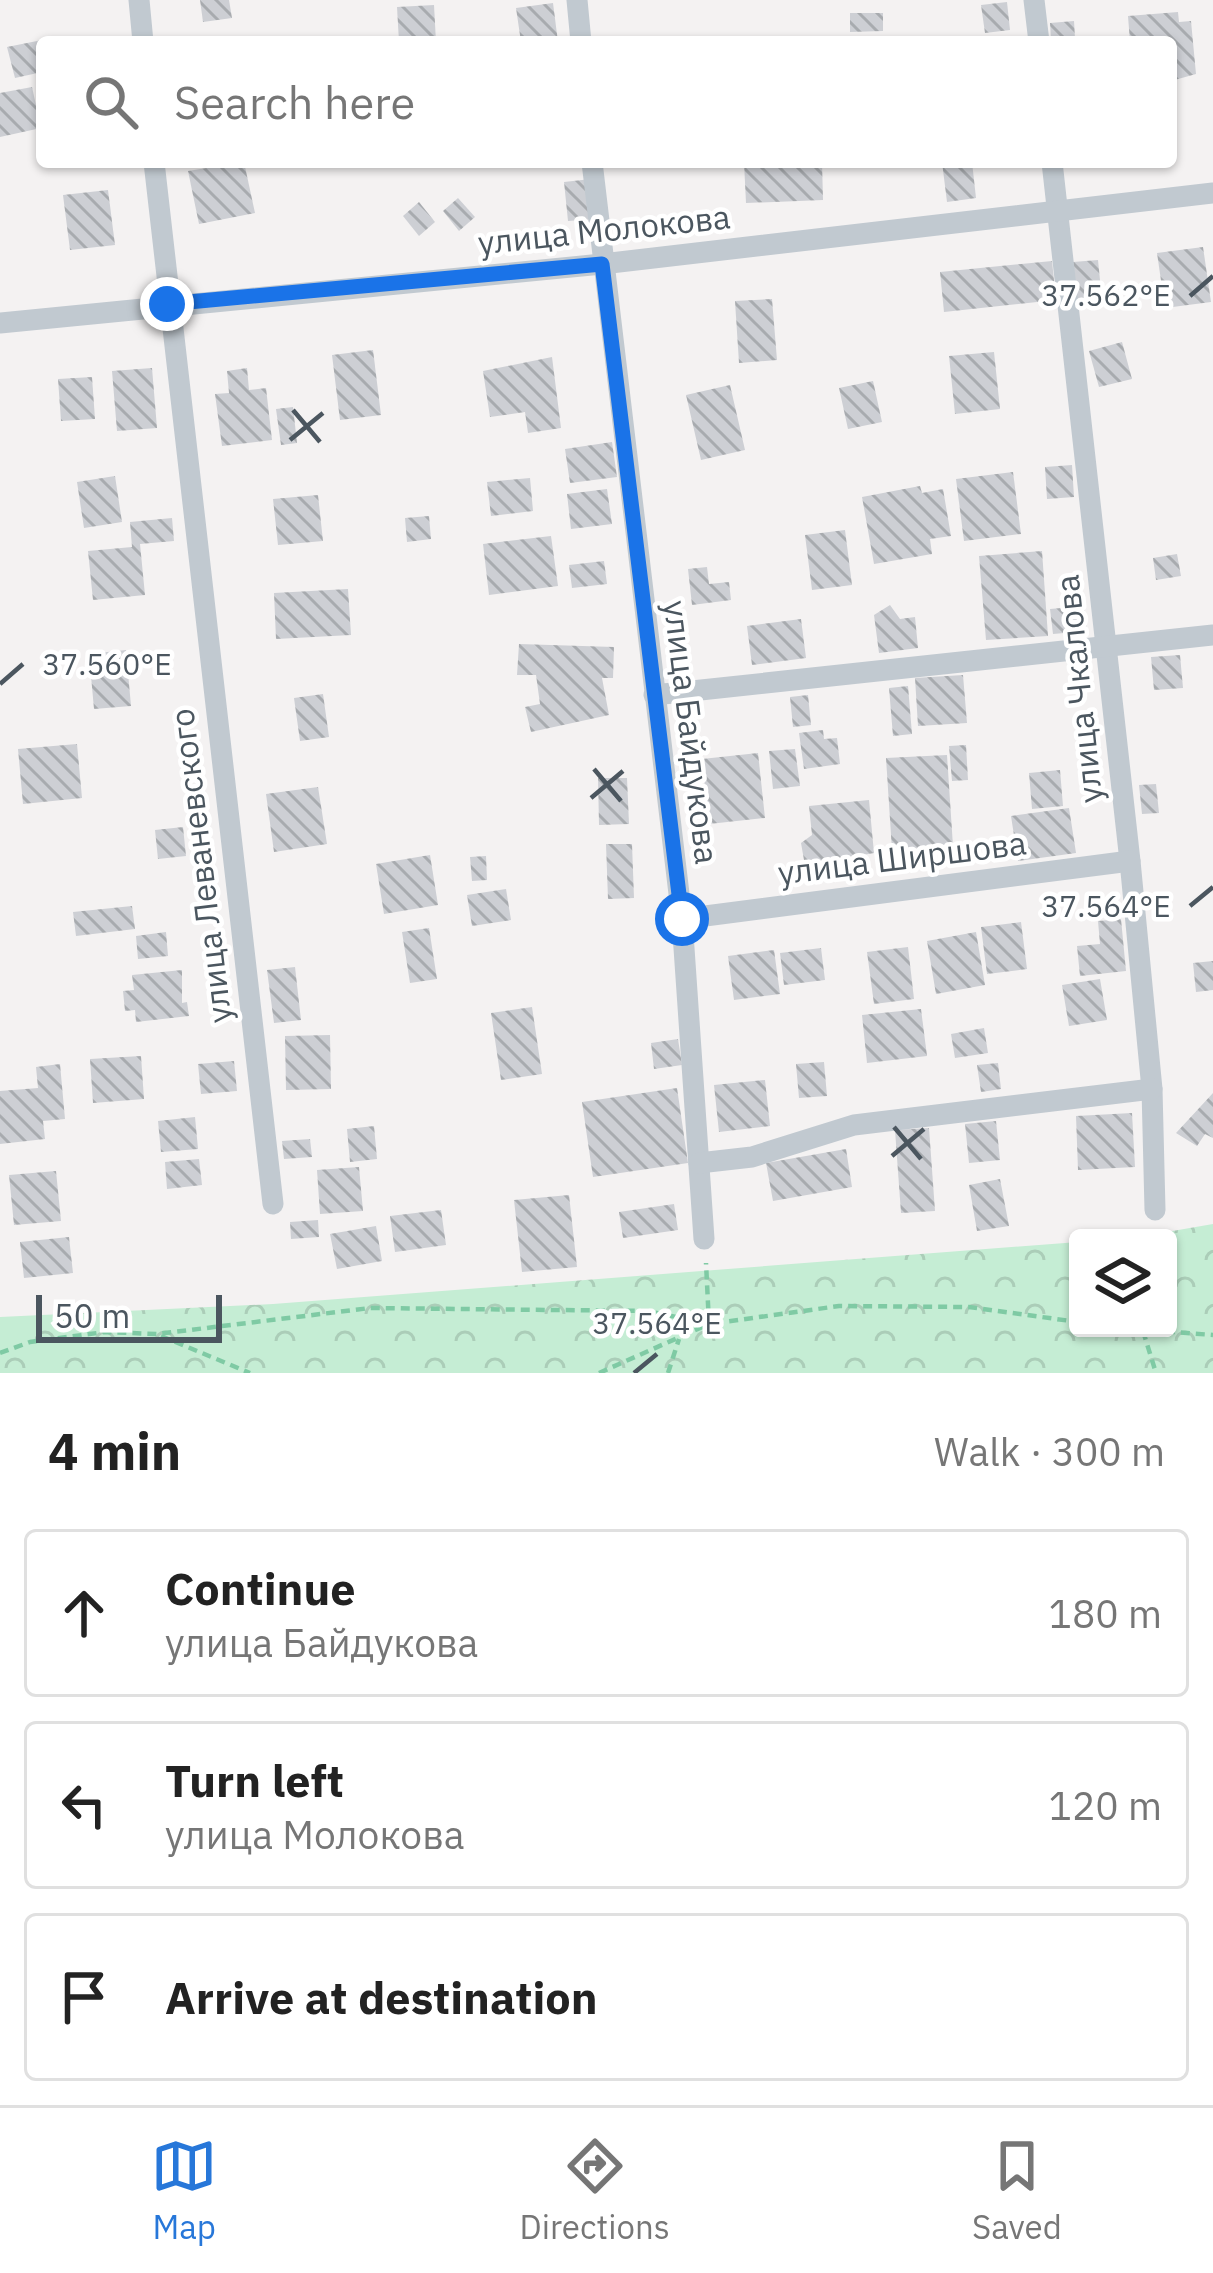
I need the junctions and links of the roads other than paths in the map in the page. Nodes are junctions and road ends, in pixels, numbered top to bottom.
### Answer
1 (139, 0) edge
2 (577, 0) edge
3 (1034, 0) edge
4 (142, 36) edge
5 (580, 36) edge
6 (1038, 36) edge
7 (155, 168) edge
8 (593, 168) edge
9 (1053, 168) edge
10 (1213, 193) edge
11 (1058, 213) junction
12 (602, 264) junction
13 (167, 304) junction
14 (0, 323) edge
15 (1213, 635) edge
16 (1106, 648) junction
17 (654, 695) junction
18 (1130, 861) junction
19 (682, 919) junction
20 (1152, 1089) junction
21 (699, 1163) junction
22 (273, 1204) dead end
23 (1155, 1210) dead end
24 (704, 1239) road end

1 - 4 street
2 - 5 street
3 - 6 street
7 - 13 street, улица Леваневского
8 - 12 street, улица Байдукова
9 - 11 street, улица Чкалова
10 - 11 street, улица Молокова
11 - 12 street, улица Молокова
11 - 16 street, улица Чкалова
12 - 13 street, улица Молокова
12 - 17 street, улица Байдукова
13 - 14 street, улица Молокова
13 - 22 street, улица Леваневского
15 - 16 street
16 - 17 street
16 - 18 street, улица Чкалова
17 - 19 street, улица Байдукова
18 - 19 street, улица Ширшова
18 - 20 street, улица Чкалова
19 - 21 street, улица Байдукова
20 - 21 street
20 - 23 street, улица Чкалова
21 - 24 street, улица Байдукова

